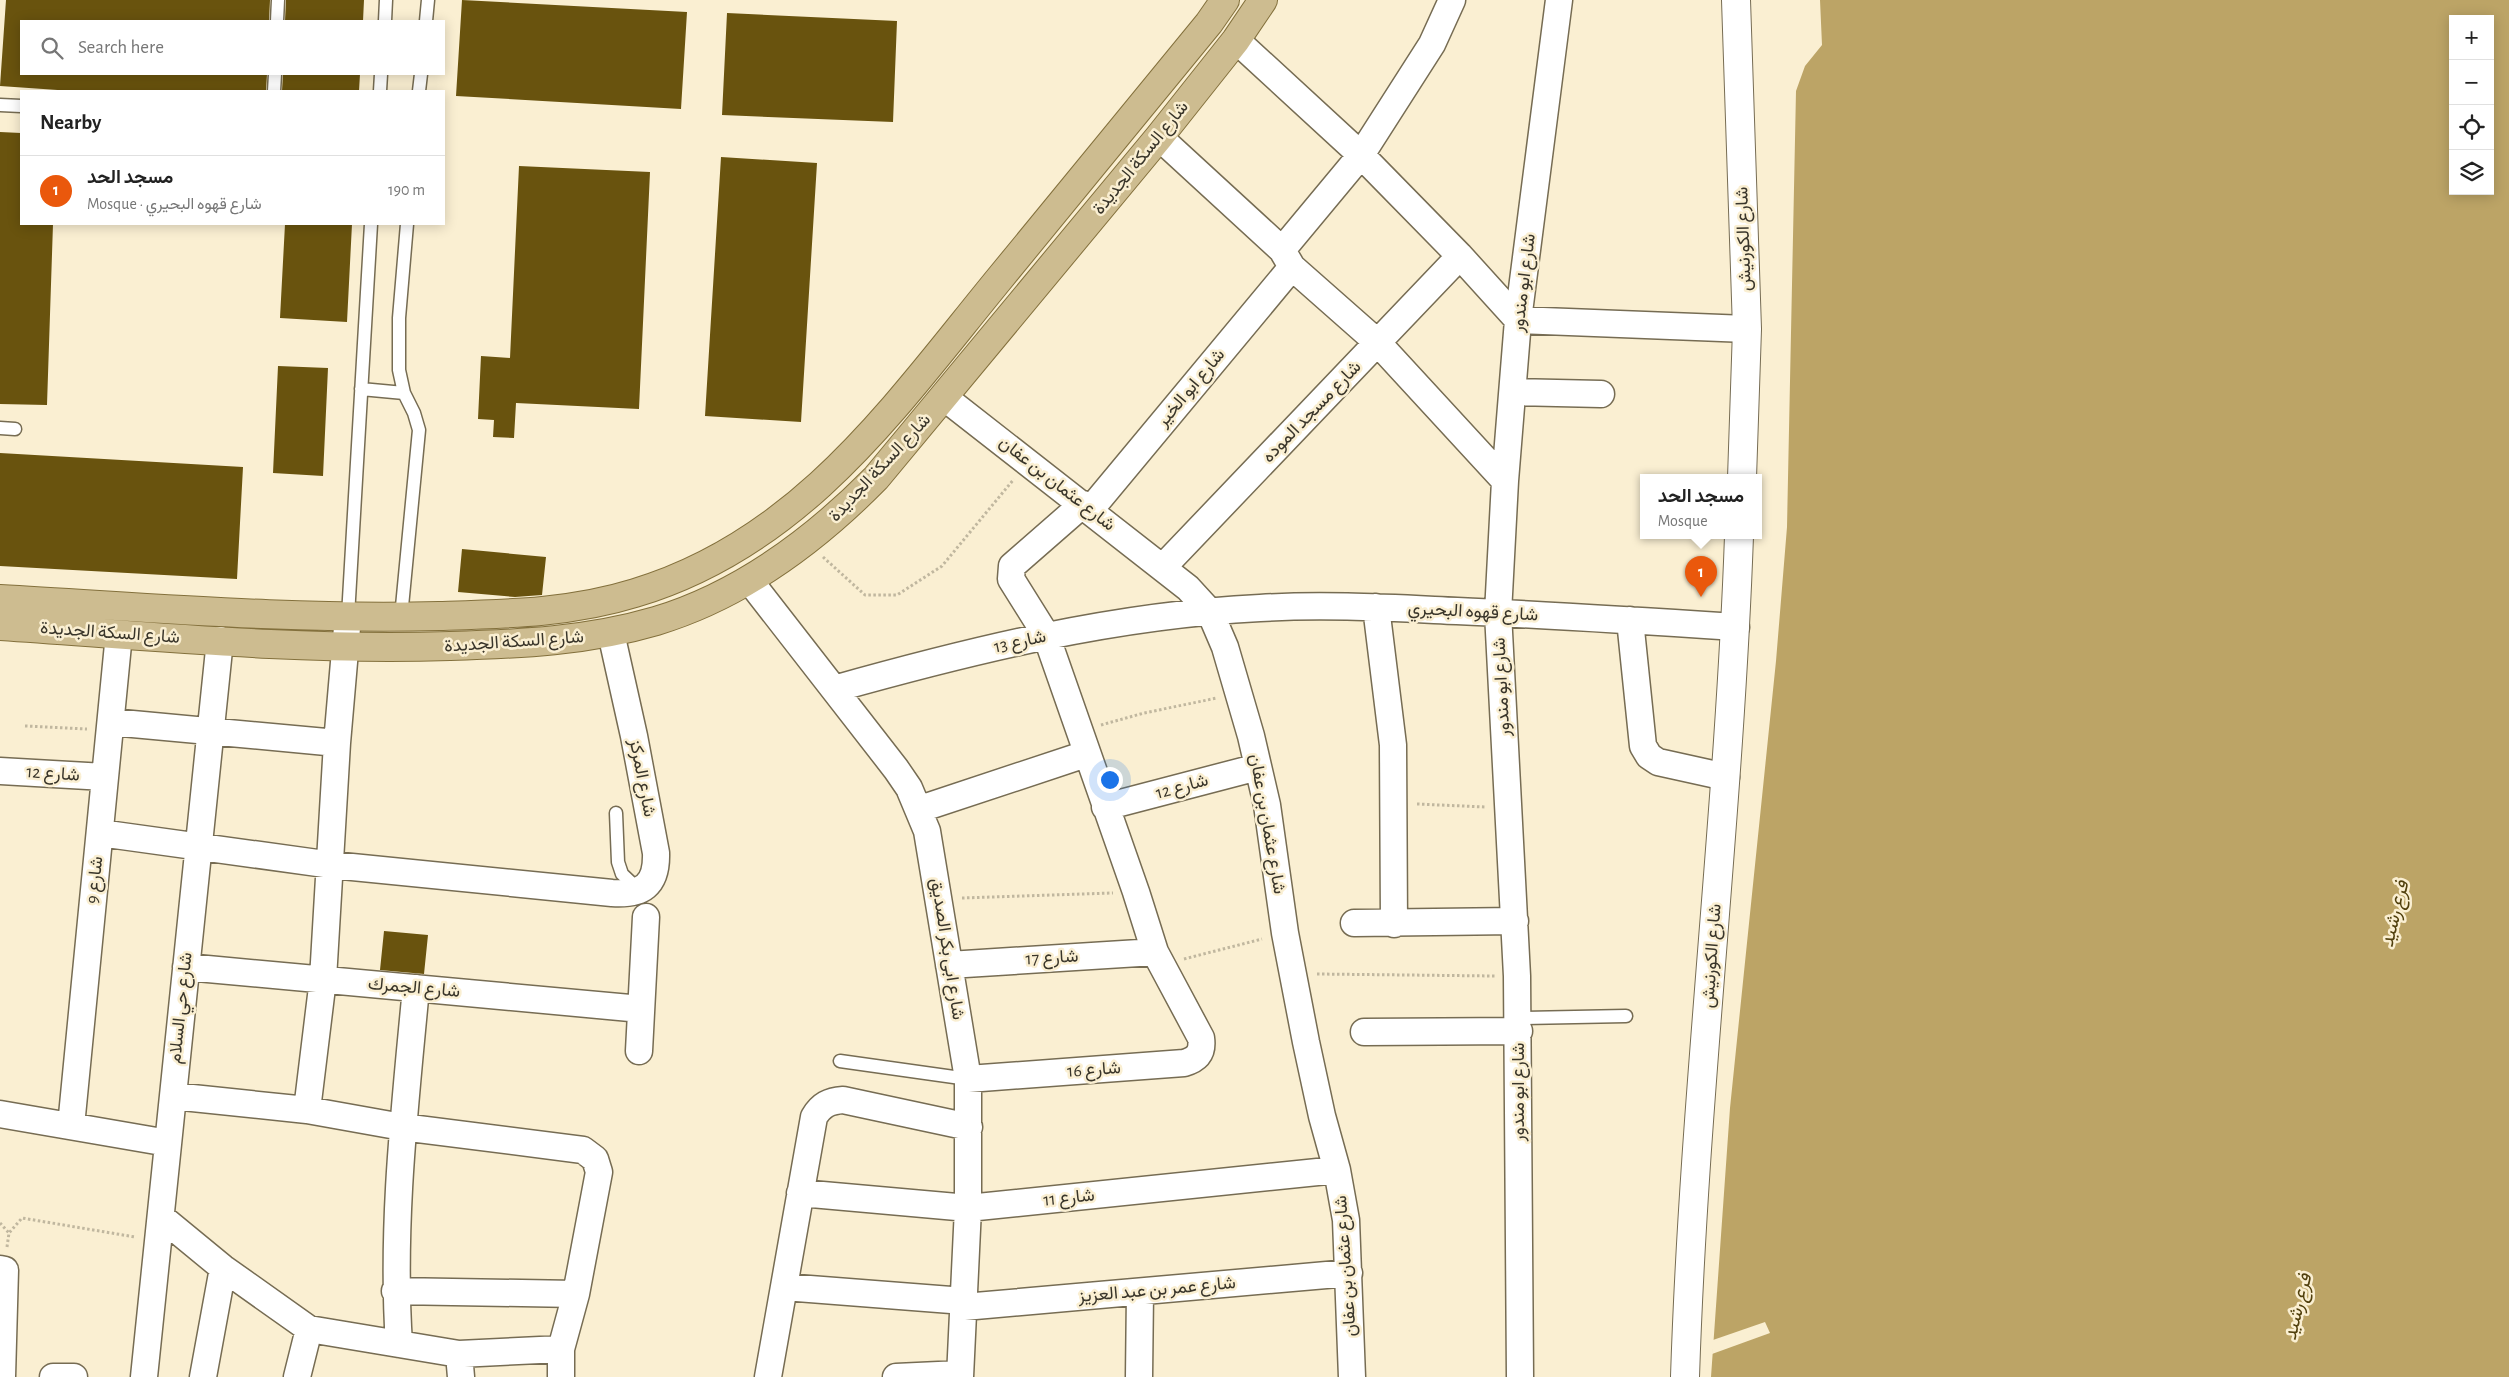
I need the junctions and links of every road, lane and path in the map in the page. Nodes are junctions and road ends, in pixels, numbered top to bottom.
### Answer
1 (278, 0) edge
2 (386, 0) edge
3 (428, 0) edge
4 (1225, 0) edge
5 (1263, 0) edge
6 (1452, 0) edge
7 (1560, 0) edge
8 (1736, 0) edge
9 (277, 20) edge
10 (385, 20) edge
11 (426, 20) edge
12 (1236, 40) junction
13 (275, 75) edge
14 (381, 75) edge
15 (421, 75) edge
16 (274, 90) edge
17 (380, 90) edge
18 (419, 90) edge
19 (0, 105) edge
20 (20, 106) edge
21 (1159, 137) junction
22 (1362, 155) junction
23 (372, 225) edge
24 (408, 225) edge
25 (1460, 256) junction
26 (1287, 258) junction
27 (1518, 320) junction
28 (1747, 329) junction
29 (1378, 342) junction
30 (361, 389) junction
31 (1513, 392) junction
32 (404, 393) junction
33 (1602, 394) dead end
34 (945, 398) junction
35 (0, 428) edge
36 (15, 429) dead end
37 (1028, 461) junction
38 (1742, 474) edge
39 (1505, 481) junction
40 (1087, 507) junction
41 (1739, 539) edge
42 (806, 542) junction
43 (1164, 568) junction
44 (749, 580) junction
45 (0, 599) edge
46 (1376, 607) junction
47 (1210, 612) junction
48 (1498, 613) junction
49 (348, 616) junction
50 (402, 617) junction
51 (1630, 620) junction
52 (0, 626) edge
53 (1736, 627) junction
54 (611, 633) junction
55 (119, 634) junction
56 (1046, 636) junction
57 (220, 640) junction
58 (345, 648) junction
59 (834, 689) junction
60 (1240, 694) junction
61 (25, 726) dead end
62 (110, 726) junction
63 (209, 733) junction
64 (1083, 742) junction
65 (337, 743) junction
66 (1258, 766) junction
67 (0, 771) edge
68 (105, 778) junction
69 (1726, 778) junction
70 (1394, 802) junction
71 (1105, 807) junction
72 (1508, 808) junction
73 (920, 809) junction
74 (616, 813) dead end
75 (100, 834) junction
76 (198, 845) junction
77 (332, 865) junction
78 (640, 891) junction
79 (1136, 892) junction
80 (939, 899) junction
81 (646, 917) dead end
82 (1515, 920) junction
83 (1354, 923) dead end
84 (1394, 924) junction
85 (1285, 933) junction
86 (1158, 959) junction
87 (950, 965) junction
88 (186, 967) junction
89 (1294, 974) junction
90 (1517, 976) junction
91 (324, 979) junction
92 (416, 988) junction
93 (642, 1009) junction
94 (1626, 1016) dead end
95 (1519, 1025) junction
96 (1364, 1032) dead end
97 (639, 1050) dead end
98 (840, 1062) dead end
99 (968, 1080) junction
100 (173, 1096) junction
101 (307, 1110) junction
102 (0, 1114) edge
103 (71, 1126) junction
104 (402, 1127) junction
105 (968, 1127) junction
106 (168, 1142) junction
107 (1337, 1170) junction
108 (800, 1193) junction
109 (968, 1208) junction
110 (0, 1223) edge
111 (159, 1229) junction
112 (222, 1268) junction
113 (0, 1269) edge
114 (1349, 1273) junction
115 (784, 1287) junction
116 (395, 1290) junction
117 (1140, 1292) junction
118 (576, 1294) junction
119 (964, 1304) junction
120 (309, 1329) junction
121 (399, 1344) junction
122 (561, 1349) junction
123 (460, 1365) edge
124 (960, 1376) edge
125 (3, 1377) edge
126 (54, 1377) edge
127 (74, 1377) edge
128 (144, 1377) edge
129 (203, 1377) edge
130 (297, 1377) edge
131 (561, 1377) edge
132 (768, 1377) edge
133 (896, 1377) edge
134 (1139, 1377) edge
135 (1352, 1377) edge
136 (1520, 1377) edge
137 (1685, 1377) edge

1 - 9 lane
2 - 10 lane
3 - 11 lane
4 - 50 main road, شارع السكة الجديدة
5 - 12 main road, شارع السكة الجديدة
6 - 22 street, شارع ابو الخير
7 - 27 street, شارع ابو مندور
8 - 28 main road, شارع الكورنيش
12 - 21 main road, شارع السكة الجديدة
12 - 22 street
13 - 16 lane
14 - 17 lane
15 - 18 lane
19 - 20 lane
21 - 26 street
21 - 34 main road, شارع السكة الجديدة
22 - 25 street
22 - 26 street, شارع ابو الخير
23 - 30 lane
24 - 32 lane
25 - 27 street
25 - 29 street, شارع مسجد الموده
26 - 29 street
26 - 40 street, شارع ابو الخير
27 - 28 street
27 - 31 street, شارع ابو مندور
28 - 38 main road, شارع الكورنيش
29 - 39 street
29 - 43 street, شارع مسجد الموده
30 - 32 lane
30 - 49 lane
31 - 33 street
31 - 39 street, شارع ابو مندور
32 - 50 lane
34 - 37 street, شارع عثمان بن عفان
34 - 42 main road, شارع السكة الجديدة
35 - 36 lane
37 - 40 street, شارع عثمان بن عفان
37 - 42 path
39 - 48 street, شارع ابو مندور
40 - 43 street, شارع عثمان بن عفان
40 - 56 street, شارع ابو الخير
41 - 53 main road, شارع الكورنيش
42 - 44 main road, شارع السكة الجديدة
43 - 47 street, شارع عثمان بن عفان
44 - 54 main road, شارع السكة الجديدة
44 - 59 street, شارع ابى بكر الصديق
45 - 49 main road, شارع السكة الجديدة
46 - 47 street, شارع قهوه البحيري
46 - 48 street, شارع قهوه البحيري
46 - 70 street
47 - 56 street, شارع 13
47 - 60 street, شارع عثمان بن عفان
48 - 51 street, شارع قهوه البحيري
48 - 72 street, شارع ابو مندور
49 - 50 main road, شارع السكة الجديدة
49 - 58 street
51 - 53 street, شارع قهوه البحيري
51 - 69 street
52 - 55 main road, شارع السكة الجديدة
53 - 69 main road, شارع الكورنيش
54 - 58 main road, شارع السكة الجديدة
54 - 78 street, شارع المركز
55 - 57 main road, شارع السكة الجديدة
55 - 62 street, شارع 9
56 - 59 street, شارع 13
56 - 64 street
57 - 58 main road, شارع السكة الجديدة
57 - 63 street, شارع حي السلام
58 - 65 street
59 - 73 street, شارع ابى بكر الصديق
60 - 64 path
60 - 66 street, شارع عثمان بن عفان
61 - 62 path
62 - 63 street
62 - 68 street, شارع 9
63 - 65 street
63 - 76 street, شارع حي السلام
64 - 71 street
64 - 73 street
65 - 77 street
66 - 71 street, شارع 12
66 - 85 street, شارع عثمان بن عفان
67 - 68 street, شارع 12
68 - 75 street, شارع 9
69 - 137 main road, شارع الكورنيش
70 - 72 path
70 - 84 street
71 - 79 street
72 - 82 street, شارع ابو مندور
73 - 80 street, شارع ابى بكر الصديق
74 - 78 lane
75 - 76 street
75 - 103 street, شارع 9
76 - 77 street
76 - 88 street, شارع حي السلام
77 - 78 street
77 - 91 street
79 - 80 path
79 - 86 street
80 - 87 street, شارع ابى بكر الصديق
81 - 93 street
82 - 84 street
82 - 90 street, شارع ابو مندور
83 - 84 street
85 - 86 path
85 - 89 street, شارع عثمان بن عفان
86 - 87 street, شارع 17
86 - 99 street, شارع 16
87 - 99 street, شارع ابى بكر الصديق
88 - 91 street, شارع الجمرك
88 - 100 street, شارع حي السلام
89 - 90 path
89 - 107 street, شارع عثمان بن عفان
90 - 95 street, شارع ابو مندور
91 - 92 street, شارع الجمرك
91 - 101 street
92 - 93 street, شارع الجمرك
92 - 104 street
93 - 97 street
94 - 95 lane
95 - 96 street
95 - 136 street, شارع ابو مندور
98 - 99 lane
99 - 105 street, شارع ابى بكر الصديق
100 - 101 street
100 - 106 street, شارع حي السلام
101 - 104 street
102 - 103 street
103 - 106 street
104 - 116 street
104 - 118 street
105 - 108 street
105 - 109 street, شارع ابى بكر الصديق
106 - 111 street, شارع حي السلام
107 - 109 street, شارع 11
107 - 114 street, شارع عثمان بن عفان
108 - 109 street, شارع 11
108 - 115 street
109 - 119 street, شارع ابى بكر الصديق
110 - 111 path
111 - 112 street
111 - 128 street, شارع حي السلام
112 - 120 street
112 - 129 street
113 - 125 street
114 - 117 street, شارع عمر بن عبد العزيز
114 - 135 street, شارع عثمان بن عفان
115 - 119 street, شارع عمر بن عبد العزيز
115 - 132 street
116 - 118 street
116 - 121 street
117 - 119 street, شارع عمر بن عبد العزيز
117 - 134 street
118 - 122 street
119 - 124 street, شارع ابى بكر الصديق
120 - 121 street
120 - 130 street
121 - 123 street
122 - 123 street
122 - 131 street
124 - 133 street
126 - 127 street

